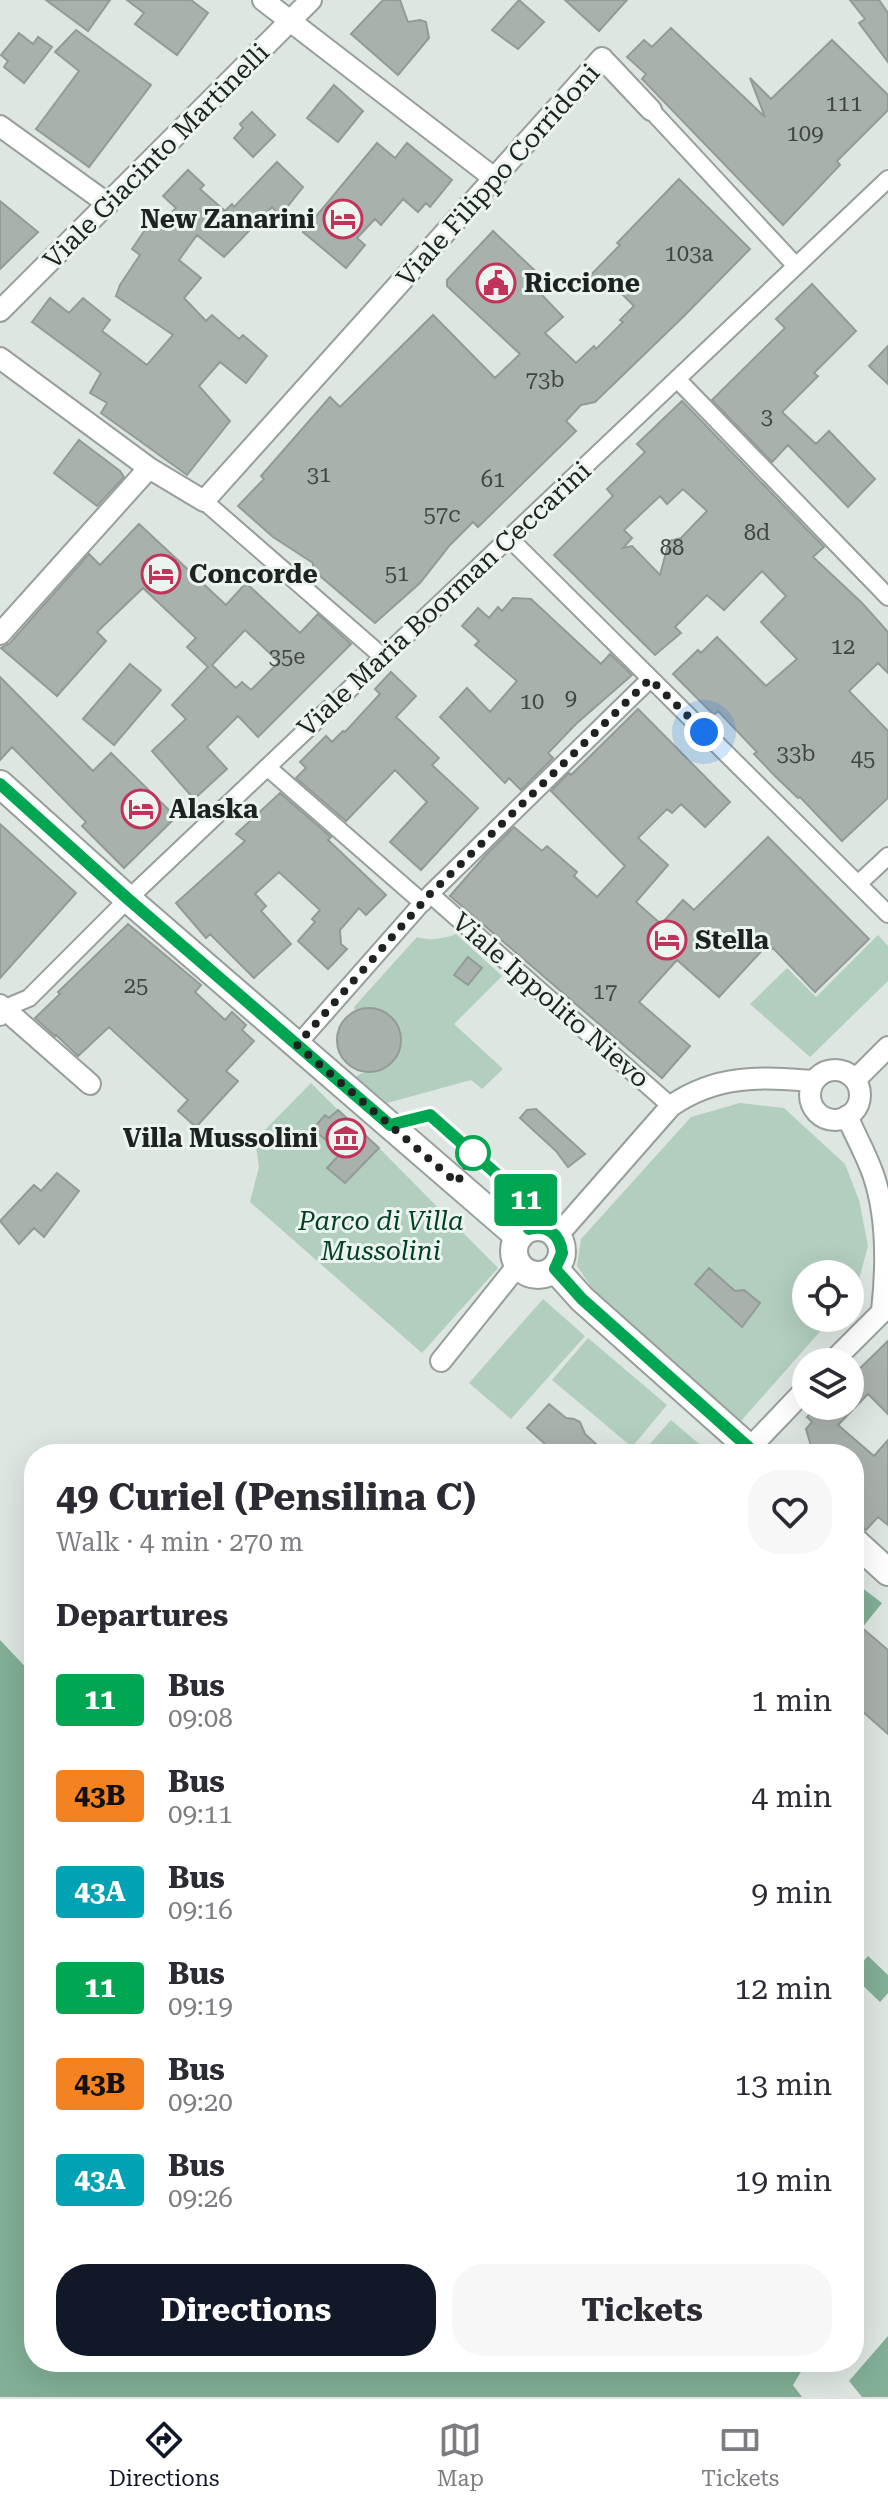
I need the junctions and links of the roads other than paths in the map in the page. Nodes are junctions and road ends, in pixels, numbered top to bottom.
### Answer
1 (263, 0) edge
2 (311, 0) edge
3 (291, 20) junction
4 (651, 110) joint
5 (0, 126) edge
6 (494, 178) junction
7 (888, 179) edge
8 (108, 204) junction
9 (796, 266) junction
10 (0, 311) edge
11 (0, 358) edge
12 (677, 379) junction
13 (149, 468) junction
14 (204, 501) junction
15 (509, 538) junction
16 (888, 597) edge
17 (0, 634) edge
18 (383, 657) junction
19 (650, 679) junction
20 (267, 767) junction
21 (0, 784) edge
22 (888, 856) edge
23 (858, 884) junction
24 (426, 898) junction
25 (128, 899) junction
26 (888, 914) edge
27 (2, 1011) edge
28 (297, 1045) junction
29 (888, 1047) edge
30 (855, 1080) junction
31 (814, 1081) junction
32 (90, 1084) dead end
33 (671, 1106) junction
34 (847, 1116) junction
35 (557, 1236) junction
36 (519, 1237) junction
37 (518, 1265) junction
38 (555, 1269) junction
39 (885, 1308) edge
40 (846, 1348) edge
41 (441, 1361) dead end
42 (792, 1405) edge
43 (741, 1444) edge
44 (757, 1444) edge
45 (864, 1550) edge
46 (888, 1572) edge

1 - 3 street
2 - 3 street, Viale Giacinto Martinelli
3 - 6 street
3 - 8 street, Viale Giacinto Martinelli
4 - 6 street, Viale Filippo Corridoni
4 - 9 street, Viale Filippo Corridoni
5 - 8 street
6 - 14 street, Viale Filippo Corridoni
7 - 9 street, Viale Maria Boorman Ceccarini
8 - 10 street, Viale Giacinto Martinelli
9 - 12 street, Viale Maria Boorman Ceccarini
11 - 13 street
12 - 15 street, Viale Maria Boorman Ceccarini
12 - 16 street
13 - 14 street
13 - 17 street
14 - 18 street
15 - 18 street, Viale Maria Boorman Ceccarini
15 - 19 street
18 - 20 street, Viale Maria Boorman Ceccarini
19 - 23 street
19 - 24 street
20 - 24 street, Viale Ippolito Nievo
20 - 25 street, Viale Maria Boorman Ceccarini
21 - 25 street
22 - 23 street
23 - 26 street
24 - 28 street
24 - 33 street, Viale Ippolito Nievo
25 - 27 street, Viale Maria Boorman Ceccarini
25 - 28 street
27 - 32 street
28 - 36 street
29 - 30 street
30 - 31 street
30 - 34 street
31 - 33 street
31 - 34 street
33 - 35 street
34 - 39 street
35 - 36 street
35 - 38 street
36 - 37 street
37 - 38 street
37 - 41 street
38 - 43 street
39 - 40 street
42 - 44 street
45 - 46 street

